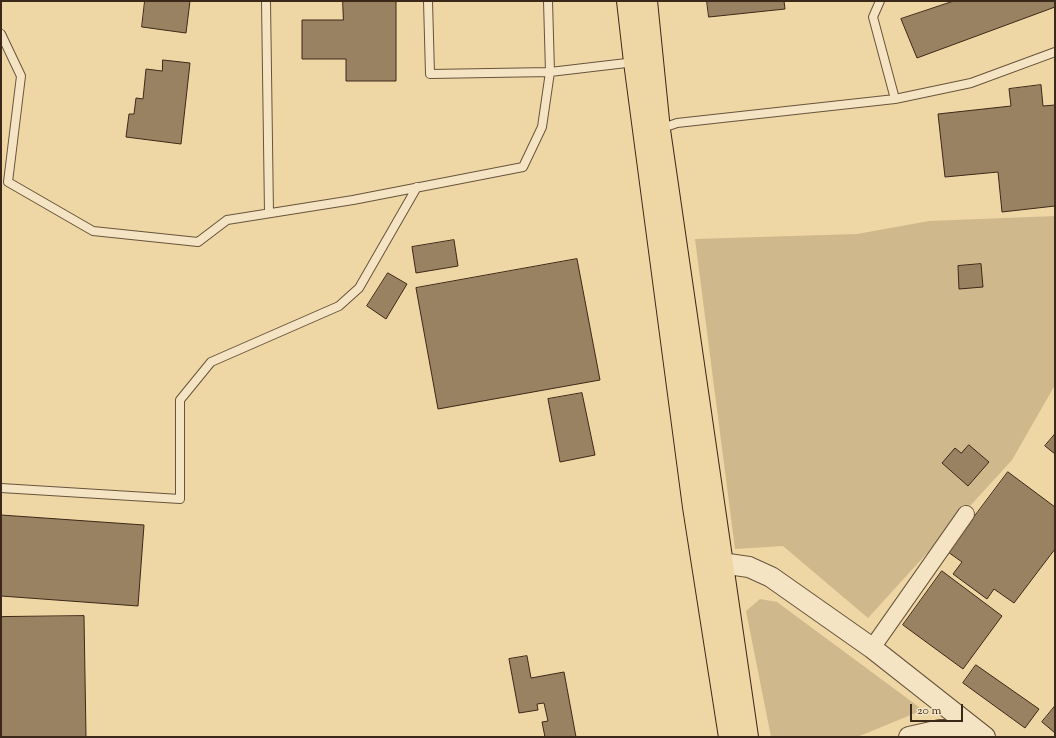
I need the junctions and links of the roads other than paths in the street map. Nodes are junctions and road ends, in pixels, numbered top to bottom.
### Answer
1 (266, 1) edge
2 (428, 1) edge
3 (548, 1) edge
4 (628, 1) edge
5 (646, 1) edge
6 (880, 1) edge
7 (1, 34) edge
8 (1055, 52) edge
9 (644, 61) junction
10 (550, 72) junction
11 (895, 99) junction
12 (659, 130) junction
13 (416, 187) junction
14 (269, 213) junction
15 (1, 488) edge
16 (966, 514) dead end
17 (713, 561) junction
18 (872, 648) junction
19 (981, 733) edge
20 (730, 737) edge
21 (748, 737) edge
22 (909, 737) edge

1 - 14 lane
2 - 10 lane
3 - 10 lane
4 - 9 highway
5 - 9 highway
6 - 11 lane
7 - 14 lane
8 - 11 lane
9 - 10 lane
9 - 12 highway
9 - 17 highway
10 - 13 lane
11 - 12 lane
12 - 17 highway
13 - 14 lane
13 - 15 lane
16 - 18 street
17 - 18 street
17 - 20 highway
17 - 21 highway
18 - 19 street
19 - 22 street

